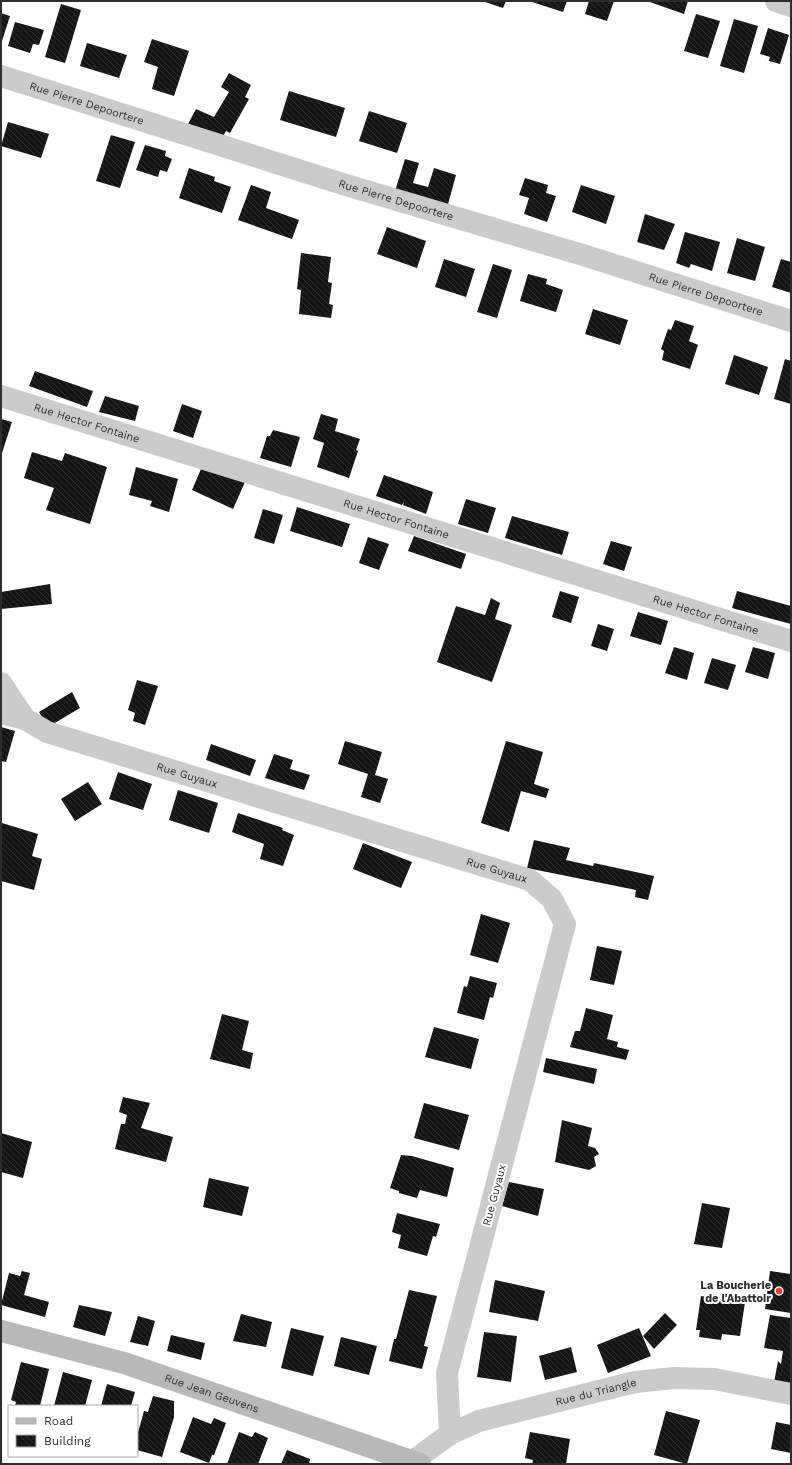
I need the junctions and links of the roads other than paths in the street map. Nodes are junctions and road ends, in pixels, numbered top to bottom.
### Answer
1 (776, 1) edge
2 (791, 6) edge
3 (1, 76) edge
4 (791, 321) edge
5 (1, 396) edge
6 (791, 641) edge
7 (1, 683) edge
8 (1, 712) edge
9 (25, 719) junction
10 (1, 1332) edge
11 (791, 1394) edge
12 (450, 1434) junction
13 (417, 1463) edge

1 - 2 street
3 - 4 street, Rue Pierre Depoortere
5 - 6 street, Rue Hector Fontaine
7 - 9 street
8 - 9 street
9 - 12 street, Rue Guyaux
10 - 13 street, Rue Jean Geuvens
11 - 12 street, Rue du Triangle
12 - 13 street, Rue du Triangle

